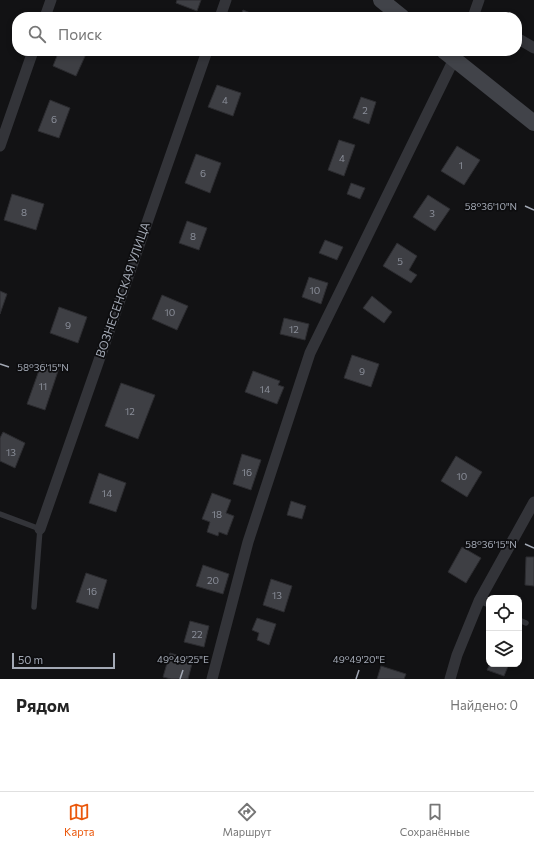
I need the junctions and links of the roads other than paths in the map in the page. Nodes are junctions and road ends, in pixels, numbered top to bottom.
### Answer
1 (51, 0) edge
2 (226, 0) edge
3 (381, 0) edge
4 (479, 0) edge
5 (47, 12) edge
6 (222, 12) edge
7 (396, 12) edge
8 (476, 12) edge
9 (522, 41) edge
10 (534, 48) edge
11 (31, 56) edge
12 (206, 56) edge
13 (451, 56) edge
14 (454, 56) edge
15 (534, 123) edge
16 (0, 146) edge
17 (534, 502) edge
18 (0, 514) edge
19 (40, 529) junction
20 (484, 603) edge
21 (34, 607) dead end
22 (522, 621) edge
23 (526, 623) dead end
24 (212, 679) edge
25 (450, 679) edge

1 - 5 street
2 - 6 street
3 - 7 street
4 - 8 street
9 - 10 street
11 - 16 street
12 - 19 street, ВОЗНЕСЕНСКАЯ УЛИЦА
13 - 24 street
14 - 15 street
17 - 20 street
18 - 19 lane
19 - 21 lane
20 - 25 street
22 - 23 lane

